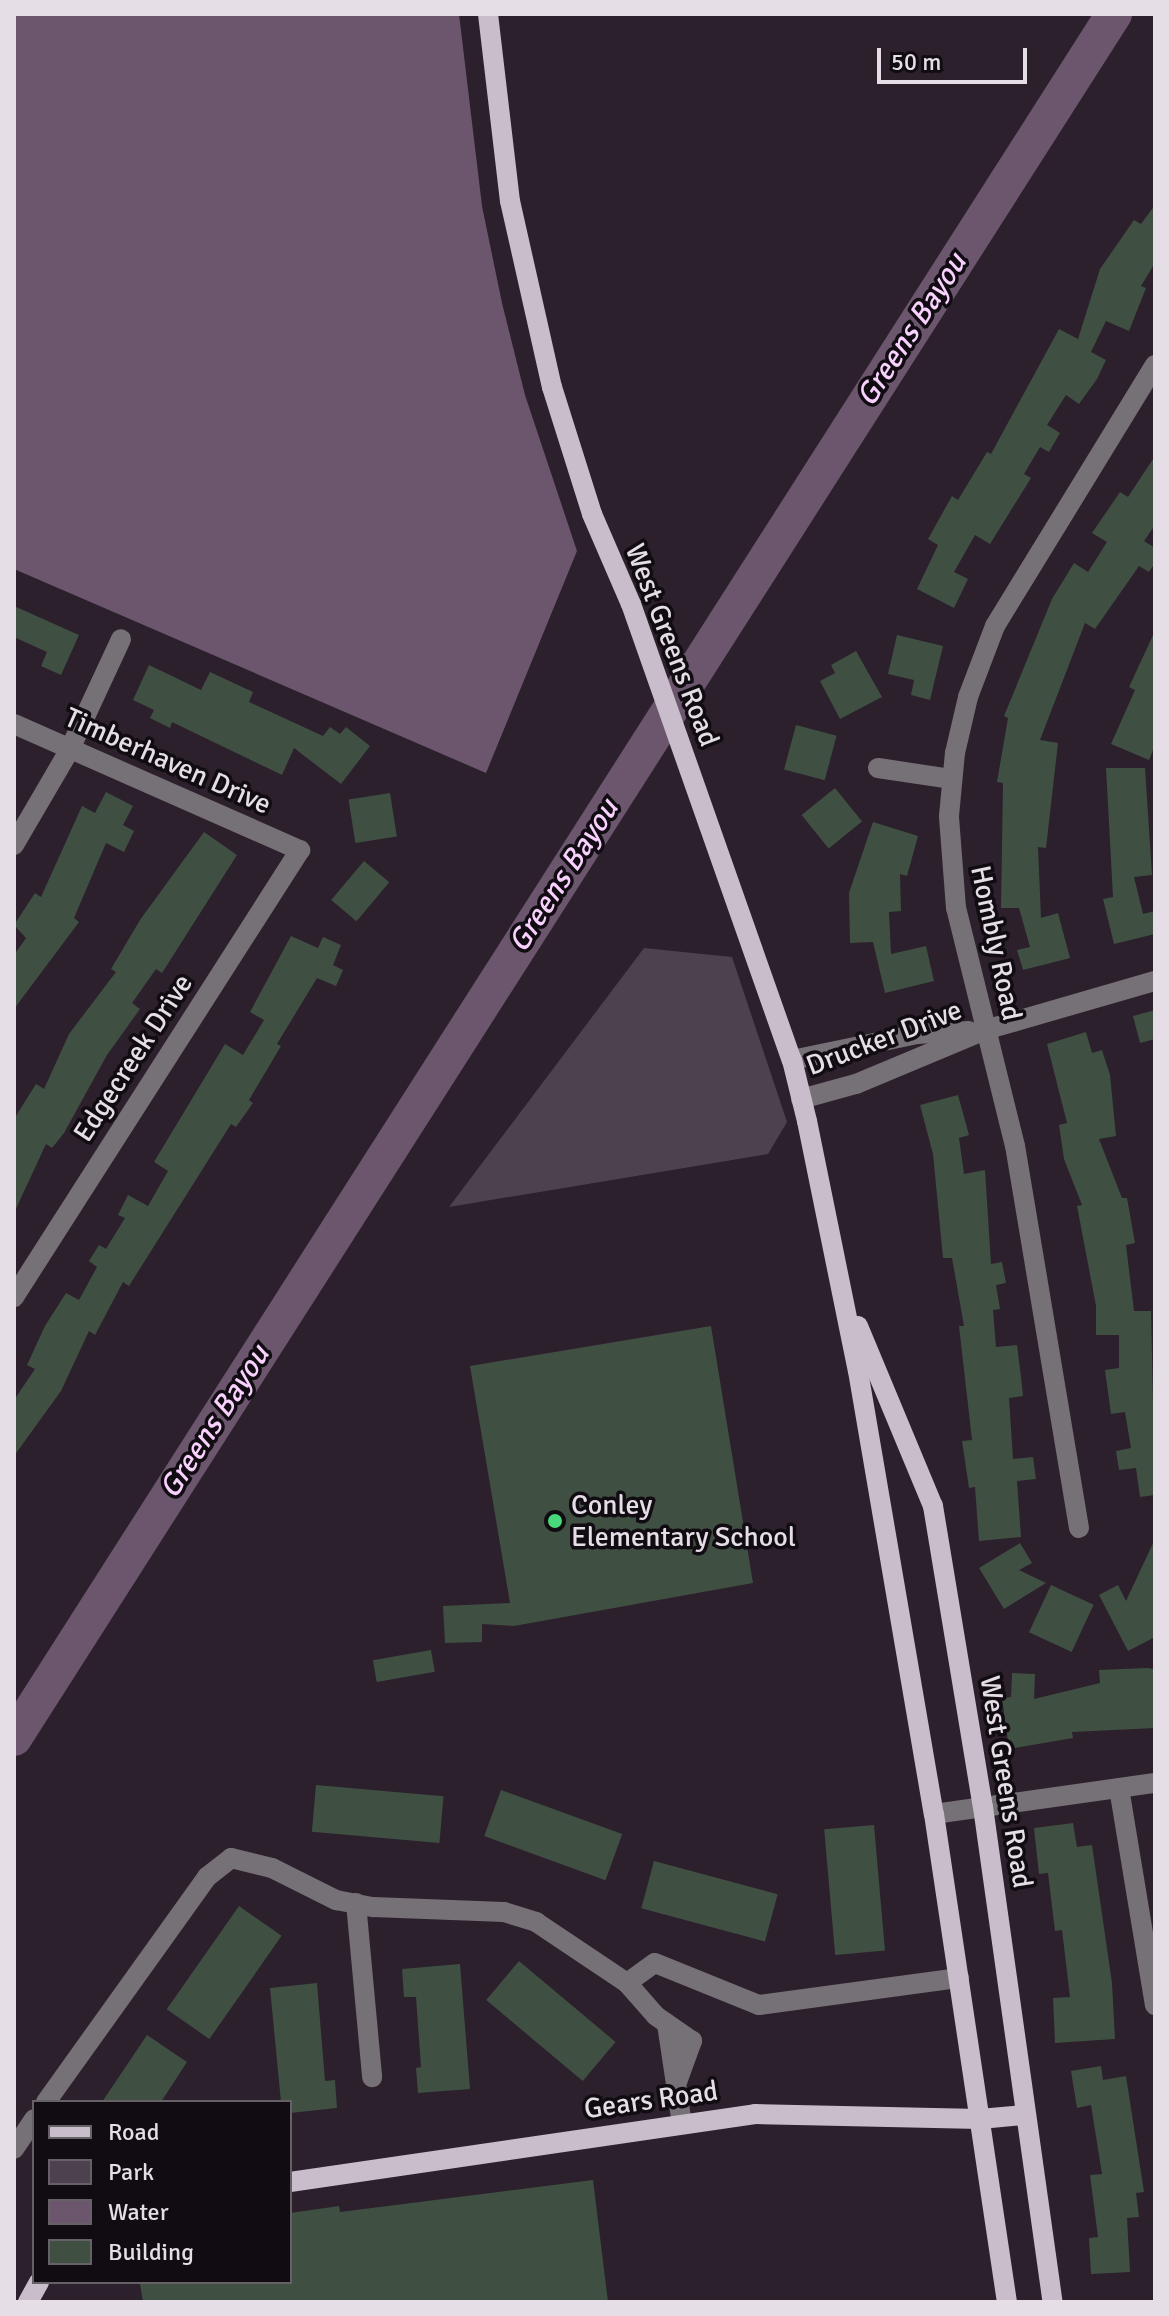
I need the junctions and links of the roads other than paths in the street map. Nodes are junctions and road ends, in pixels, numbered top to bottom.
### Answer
1 (488, 14) edge
2 (1155, 365) edge
3 (121, 639) dead end
4 (14, 724) edge
5 (70, 749) junction
6 (878, 768) dead end
7 (952, 779) junction
8 (14, 845) edge
9 (300, 850) joint
10 (1155, 981) edge
11 (985, 1030) junction
12 (792, 1060) junction
13 (801, 1099) junction
14 (841, 1286) junction
15 (14, 1297) edge
16 (1079, 1528) dead end
17 (1155, 1783) edge
18 (1119, 1788) junction
19 (983, 1807) junction
20 (934, 1814) junction
21 (356, 1903) junction
22 (959, 1978) junction
23 (627, 1983) junction
24 (1155, 2005) edge
25 (372, 2077) dead end
26 (47, 2100) edge
27 (1023, 2115) junction
28 (980, 2119) junction
29 (32, 2122) edge
30 (682, 2124) junction
31 (14, 2149) edge
32 (292, 2182) edge
33 (38, 2284) edge
34 (28, 2302) edge
35 (1007, 2302) edge
36 (1053, 2302) edge

1 - 12 main road, West Greens Road
2 - 7 street, Hombly Road
3 - 5 street
4 - 5 street, Timberhaven Drive
5 - 8 street
5 - 9 street, Timberhaven Drive
6 - 7 street
7 - 11 street, Hombly Road
9 - 15 street, Edgecreek Drive
10 - 11 street, Drucker Drive
11 - 12 street, Drucker Drive
11 - 13 street, Drucker Drive
11 - 16 street, Hombly Road
12 - 13 main road, West Greens Road
13 - 14 main road, West Greens Road
14 - 19 main road, West Greens Road
14 - 20 main road, West Greens Road
17 - 18 street
18 - 19 street
18 - 24 street
19 - 20 street
19 - 27 main road, West Greens Road
20 - 22 main road, West Greens Road
21 - 23 street
21 - 25 street
21 - 26 street
22 - 23 street
22 - 28 main road, West Greens Road
23 - 30 street
27 - 28 main road, Gears Road
27 - 36 main road, West Greens Road
28 - 30 main road, Gears Road
28 - 35 main road, West Greens Road
29 - 31 street
30 - 32 main road, Gears Road
33 - 34 main road

